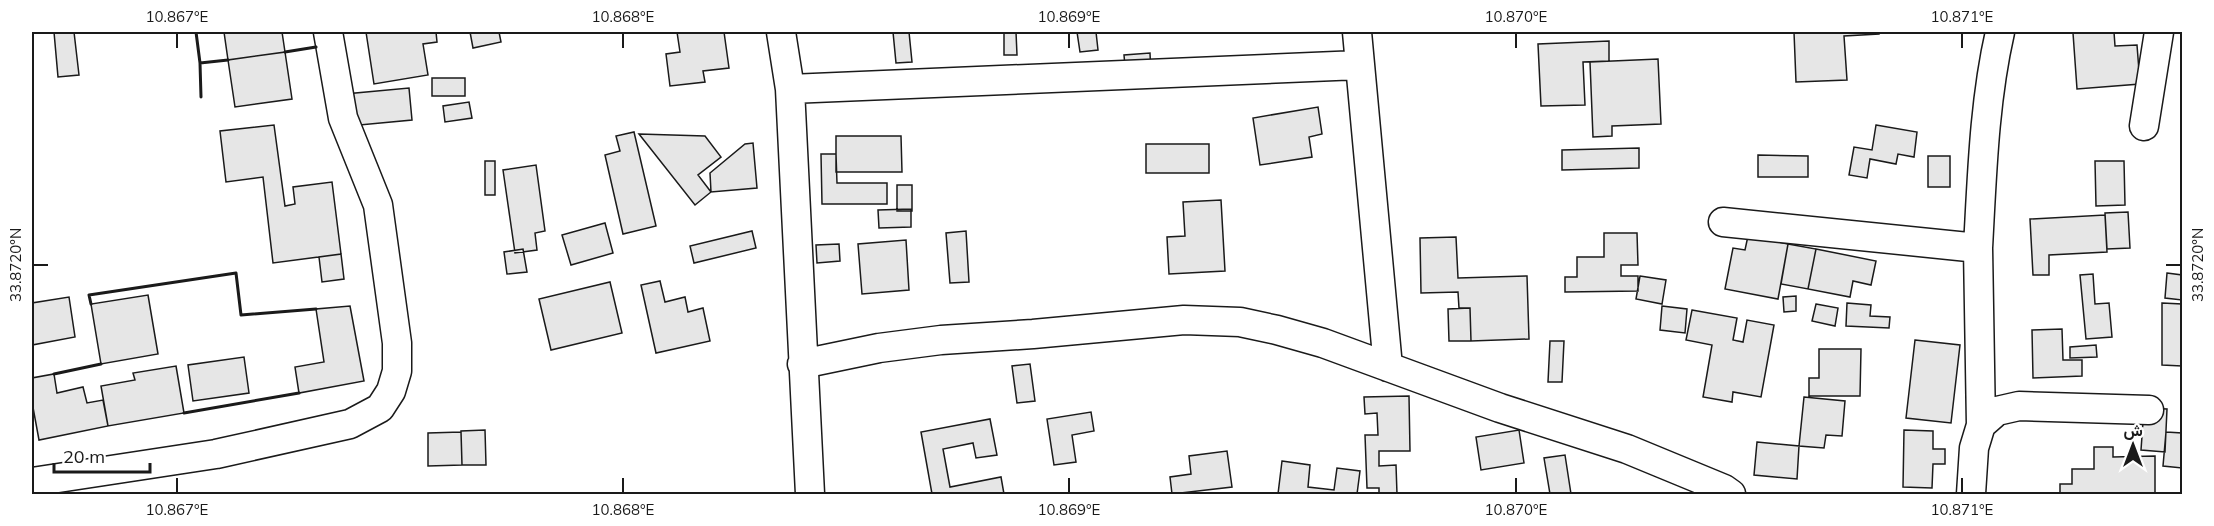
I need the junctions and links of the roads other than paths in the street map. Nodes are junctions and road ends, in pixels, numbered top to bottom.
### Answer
1 (328, 32) edge
2 (781, 32) edge
3 (1358, 32) edge
4 (2000, 32) edge
5 (2159, 32) edge
6 (1359, 65) junction
7 (790, 89) junction
8 (2145, 126) dead end
9 (1723, 222) dead end
10 (1978, 248) junction
11 (802, 364) junction
12 (1388, 367) junction
13 (2149, 410) dead end
14 (1981, 425) junction
15 (32, 482) edge
16 (1726, 493) edge
17 (810, 495) edge
18 (1971, 495) edge

1 - 15 street
2 - 7 street
3 - 6 street
4 - 10 street
5 - 8 street
6 - 7 street
6 - 12 street
7 - 11 street
9 - 10 street
10 - 14 street
11 - 12 street
11 - 17 street
12 - 16 street
13 - 14 street
14 - 18 street

